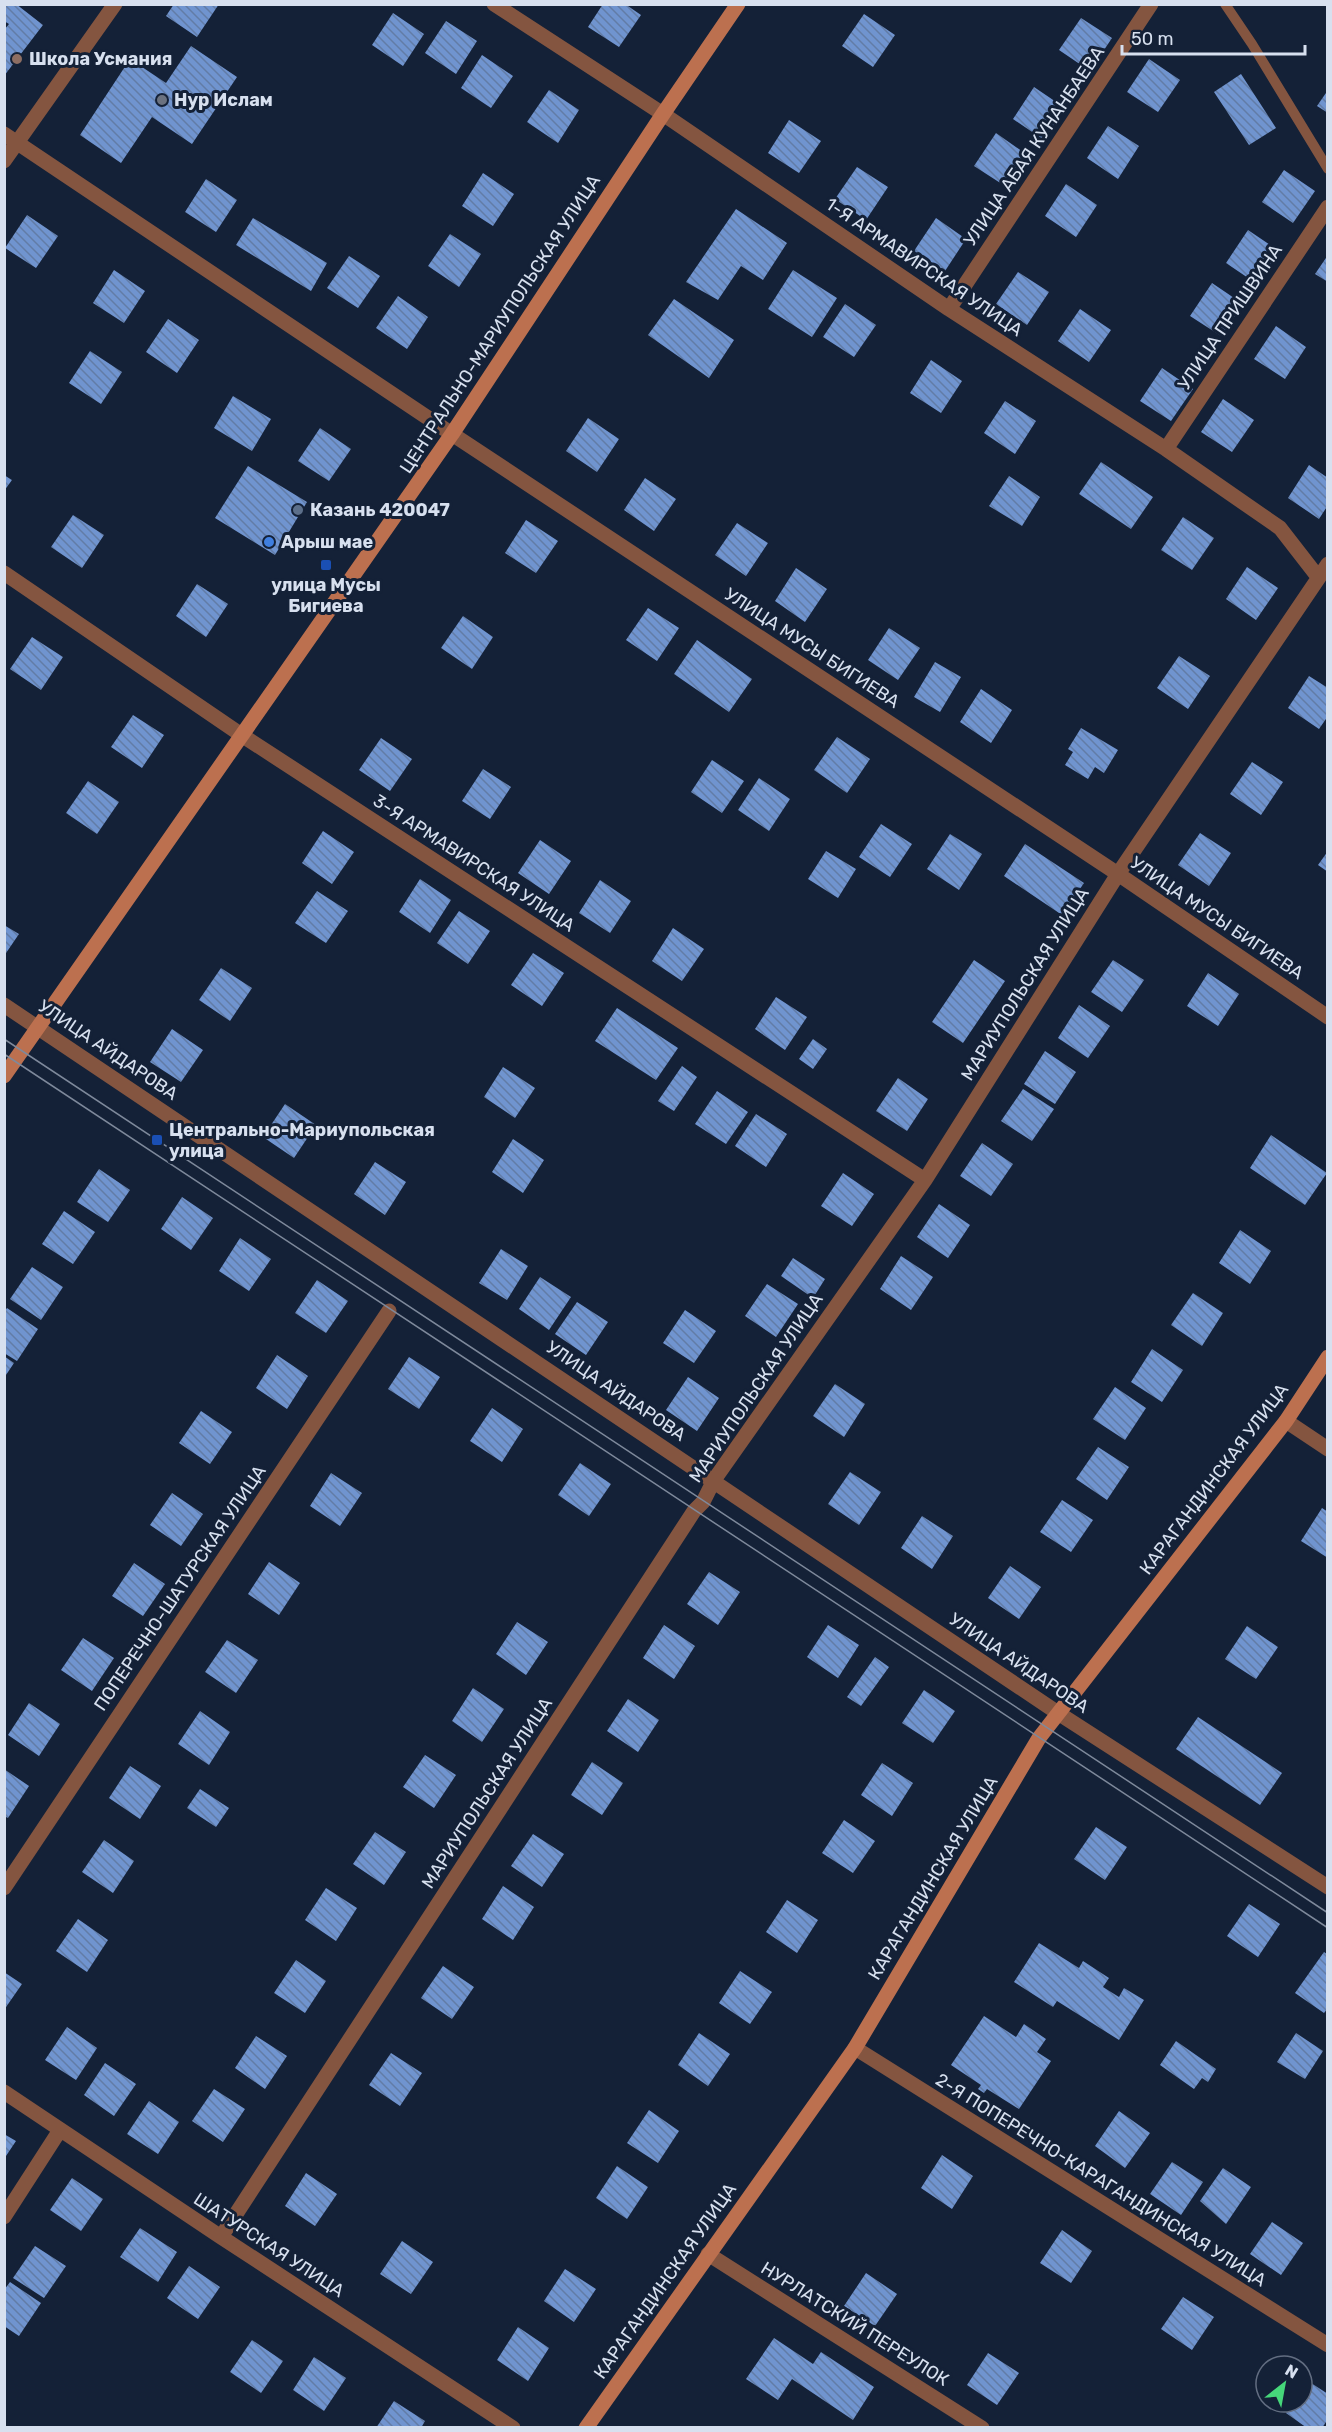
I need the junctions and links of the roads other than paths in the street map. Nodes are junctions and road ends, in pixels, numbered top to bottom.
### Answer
1 (115, 4) edge
2 (494, 4) edge
3 (738, 4) edge
4 (1152, 4) edge
5 (1225, 4) edge
6 (663, 114) junction
7 (4, 134) edge
8 (18, 143) junction
9 (4, 161) edge
10 (1328, 169) edge
11 (1328, 207) edge
12 (949, 309) junction
13 (452, 434) junction
14 (1166, 449) junction
15 (1328, 564) edge
16 (4, 573) edge
17 (1318, 577) junction
18 (243, 736) junction
19 (1118, 874) junction
20 (4, 1005) edge
21 (1328, 1017) edge
22 (40, 1028) junction
23 (4, 1076) edge
24 (925, 1180) junction
25 (389, 1311) dead end
26 (1328, 1357) edge
27 (1286, 1421) junction
28 (1328, 1449) edge
29 (714, 1480) junction
30 (1058, 1713) junction
31 (1328, 1887) edge
32 (4, 1888) edge
33 (855, 2048) junction
34 (4, 2092) edge
35 (60, 2130) junction
36 (4, 2217) edge
37 (221, 2237) junction
38 (708, 2254) junction
39 (1328, 2345) edge
40 (513, 2427) edge
41 (586, 2427) edge
42 (982, 2427) edge

1 - 8 street
2 - 6 street, 1-Я АРМАВИРСКАЯ УЛИЦА
3 - 6 street, ЦЕНТРАЛЬНО-МАРИУПОЛЬСКАЯ УЛИЦА
4 - 12 street, УЛИЦА АБАЯ КУНАНБАЕВА
5 - 10 lane
6 - 12 street, 1-Я АРМАВИРСКАЯ УЛИЦА
6 - 13 street, ЦЕНТРАЛЬНО-МАРИУПОЛЬСКАЯ УЛИЦА
7 - 8 street, УЛИЦА МУСЫ БИГИЕВА
8 - 9 street
8 - 13 street, УЛИЦА МУСЫ БИГИЕВА
11 - 14 street, УЛИЦА ПРИШВИНА
12 - 14 street, 1-Я АРМАВИРСКАЯ УЛИЦА
13 - 18 street, ЦЕНТРАЛЬНО-МАРИУПОЛЬСКАЯ УЛИЦА
13 - 19 street, УЛИЦА МУСЫ БИГИЕВА
14 - 17 street, 1-Я АРМАВИРСКАЯ УЛИЦА
15 - 17 street, МАРИУПОЛЬСКАЯ УЛИЦА
16 - 18 street, 3-Я АРМАВИРСКАЯ УЛИЦА
17 - 19 street, МАРИУПОЛЬСКАЯ УЛИЦА
18 - 22 street, ЦЕНТРАЛЬНО-МАРИУПОЛЬСКАЯ УЛИЦА
18 - 24 street, 3-Я АРМАВИРСКАЯ УЛИЦА
19 - 21 street, УЛИЦА МУСЫ БИГИЕВА
19 - 24 street, МАРИУПОЛЬСКАЯ УЛИЦА
20 - 22 street, УЛИЦА АЙДАРОВА
22 - 23 street, ЦЕНТРАЛЬНО-МАРИУПОЛЬСКАЯ УЛИЦА
22 - 29 street, УЛИЦА АЙДАРОВА
24 - 29 street, МАРИУПОЛЬСКАЯ УЛИЦА
25 - 32 street, ПОПЕРЕЧНО-ШАТУРСКАЯ УЛИЦА
26 - 27 street, КАРАГАНДИНСКАЯ УЛИЦА
27 - 28 street
27 - 30 street, КАРАГАНДИНСКАЯ УЛИЦА
29 - 30 street, УЛИЦА АЙДАРОВА
29 - 37 street, МАРИУПОЛЬСКАЯ УЛИЦА
30 - 31 street, УЛИЦА АЙДАРОВА
30 - 33 street, КАРАГАНДИНСКАЯ УЛИЦА
33 - 38 street, КАРАГАНДИНСКАЯ УЛИЦА
33 - 39 street, 2-Я ПОПЕРЕЧНО-КАРАГАНДИНСКАЯ УЛИЦА
34 - 35 street, ШАТУРСКАЯ УЛИЦА
35 - 36 street
35 - 37 street, ШАТУРСКАЯ УЛИЦА
37 - 40 street, ШАТУРСКАЯ УЛИЦА
38 - 41 street, КАРАГАНДИНСКАЯ УЛИЦА
38 - 42 street, НУРЛАТСКИЙ ПЕРЕУЛОК

